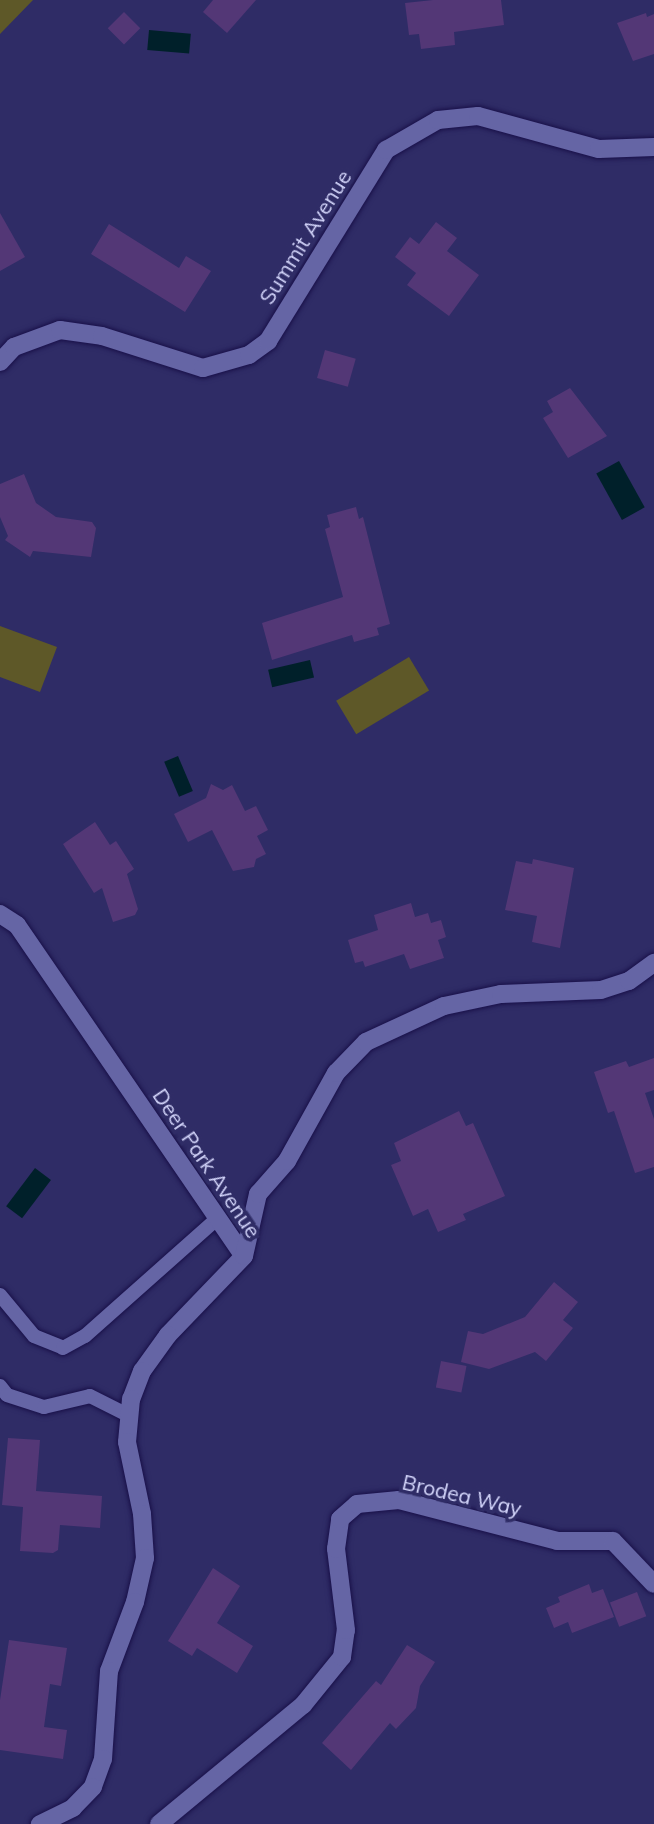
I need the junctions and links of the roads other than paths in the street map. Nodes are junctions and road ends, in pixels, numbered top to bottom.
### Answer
1 (654, 147) edge
2 (0, 362) edge
3 (0, 914) edge
4 (654, 963) edge
5 (218, 1218) junction
6 (244, 1256) junction
7 (0, 1294) edge
8 (0, 1386) edge
9 (130, 1416) junction
10 (654, 1584) edge
11 (40, 1824) edge
12 (159, 1824) edge

1 - 2 street, Summit Avenue
3 - 5 street, Deer Park Avenue
4 - 6 street
5 - 6 street, Deer Park Avenue
5 - 7 lane
6 - 9 street, Deer Park Avenue
8 - 9 lane
9 - 11 street, Deer Park Avenue
10 - 12 street, Brodea Way

